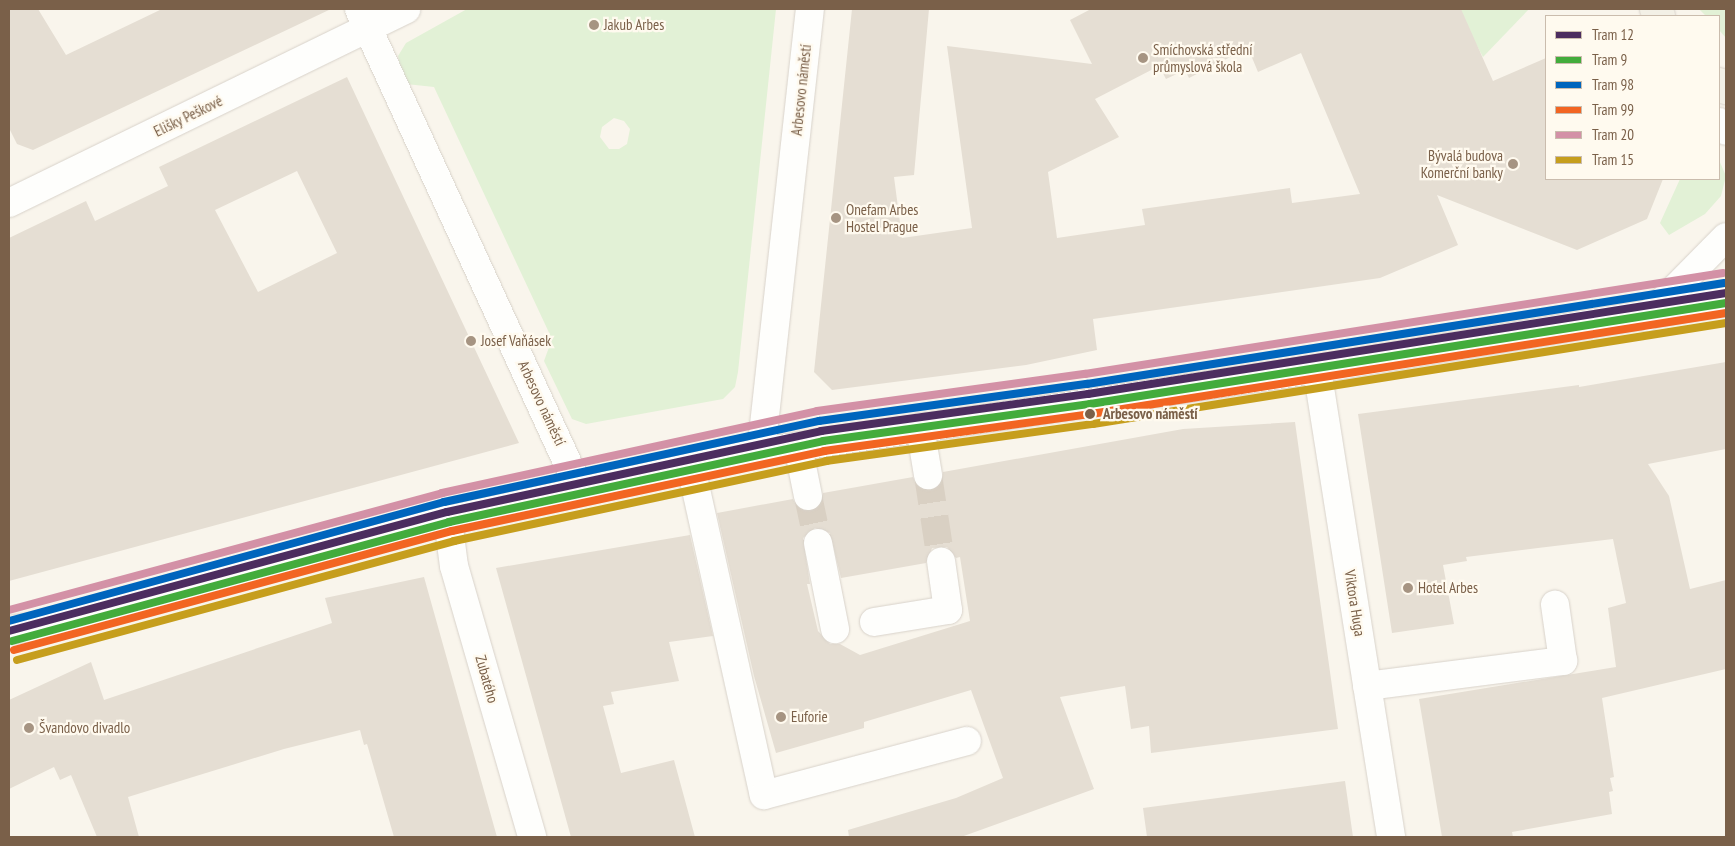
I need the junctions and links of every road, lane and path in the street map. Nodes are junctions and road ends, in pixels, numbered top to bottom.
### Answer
1 (406, 9) edge
2 (810, 9) edge
3 (363, 19) edge
4 (9, 203) edge
5 (1726, 237) edge
6 (1726, 301) edge
7 (1647, 317) junction
8 (1317, 369) junction
9 (920, 427) junction
10 (798, 446) junction
11 (761, 452) junction
12 (691, 467) junction
13 (928, 474) tunnel mouth
14 (580, 490) junction
15 (808, 496) tunnel mouth
16 (448, 520) junction
17 (818, 543) tunnel mouth
18 (941, 561) tunnel mouth
19 (1555, 605) dead end
20 (874, 622) dead end
21 (64, 623) junction
22 (835, 629) dead end
23 (9, 630) edge
24 (9, 648) edge
25 (1367, 686) junction
26 (967, 741) dead end
27 (532, 837) edge
28 (1391, 837) edge

1 - 3 street
2 - 11 street, Arbesovo náměstí
3 - 4 street, Elišky Peškové
3 - 14 street, Arbesovo náměstí
5 - 7 street
6 - 7 street
7 - 8 street
8 - 9 street
8 - 25 street, Viktora Huga
9 - 10 street
9 - 13 street
10 - 11 street
10 - 15 street
11 - 12 street
12 - 14 street
12 - 26 street
14 - 16 street
16 - 21 street
16 - 27 street, Zubatého
17 - 22 street
18 - 20 street
19 - 25 street
21 - 23 street
21 - 24 street
25 - 28 street, Viktora Huga

